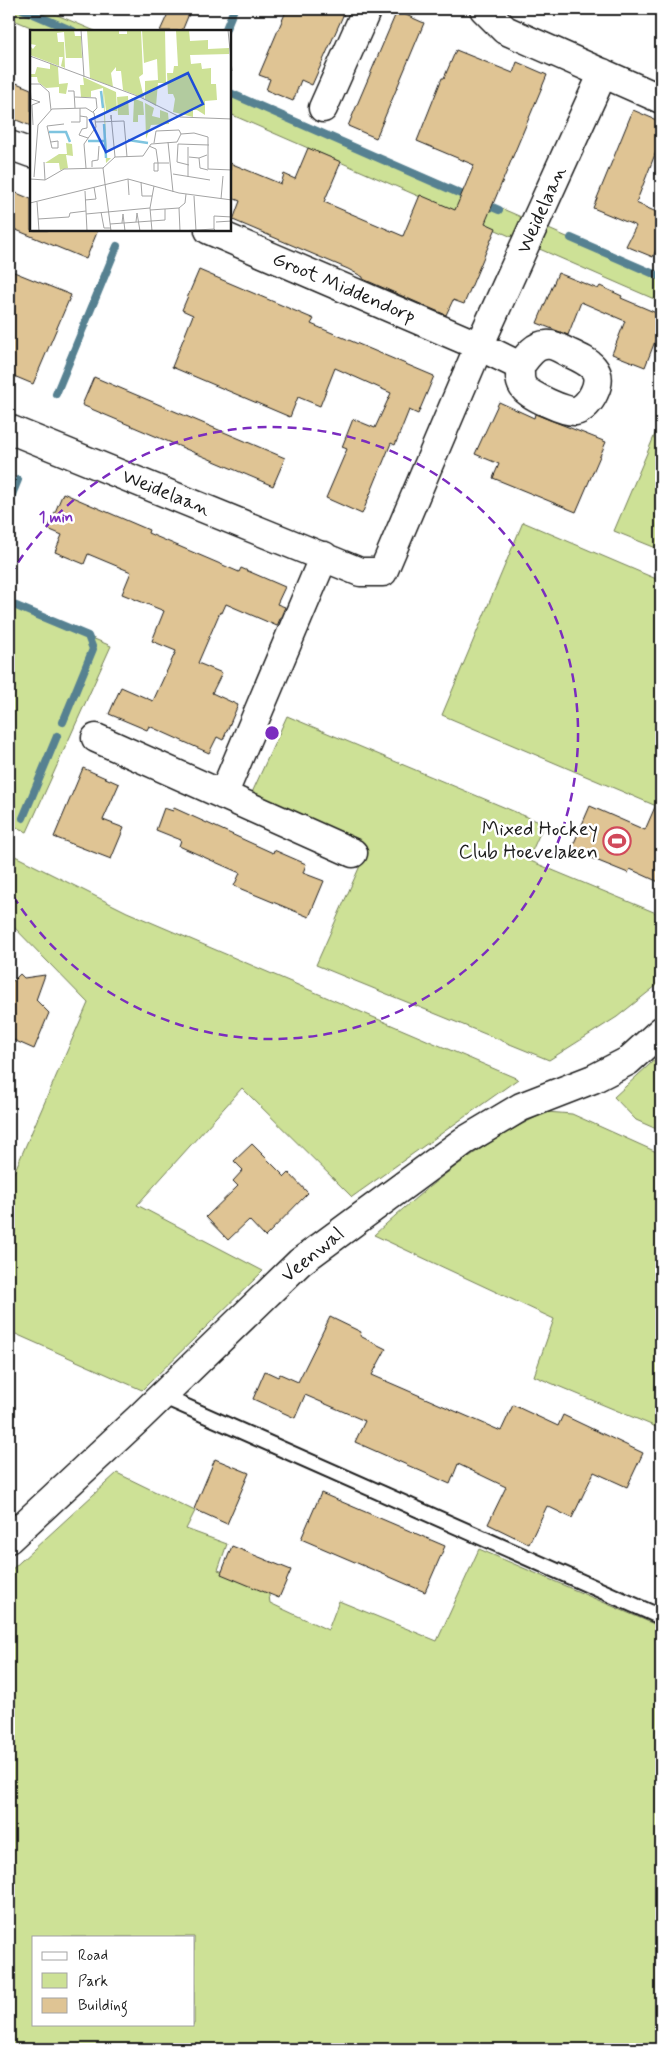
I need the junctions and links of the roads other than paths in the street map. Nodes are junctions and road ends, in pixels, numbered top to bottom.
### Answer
1 (367, 9) edge
2 (484, 9) edge
3 (603, 73) junction
4 (661, 99) edge
5 (323, 108) dead end
6 (9, 145) edge
7 (30, 153) edge
8 (211, 231) edge
9 (479, 346) junction
10 (520, 366) dead end
11 (9, 429) edge
12 (324, 556) junction
13 (96, 738) dead end
14 (223, 795) junction
15 (353, 853) dead end
16 (661, 1031) edge
17 (162, 1396) junction
18 (9, 1539) edge
19 (661, 1617) edge

1 - 5 street
2 - 3 street
3 - 4 street
3 - 9 street, Weidelaan
6 - 7 street
8 - 9 street, Groot Middendorp
9 - 10 street
9 - 12 street, Weidelaan
11 - 12 street, Weidelaan
12 - 14 street
13 - 14 street
14 - 15 street
16 - 17 street, Veenwal
17 - 18 street, Veenwal
17 - 19 lane

